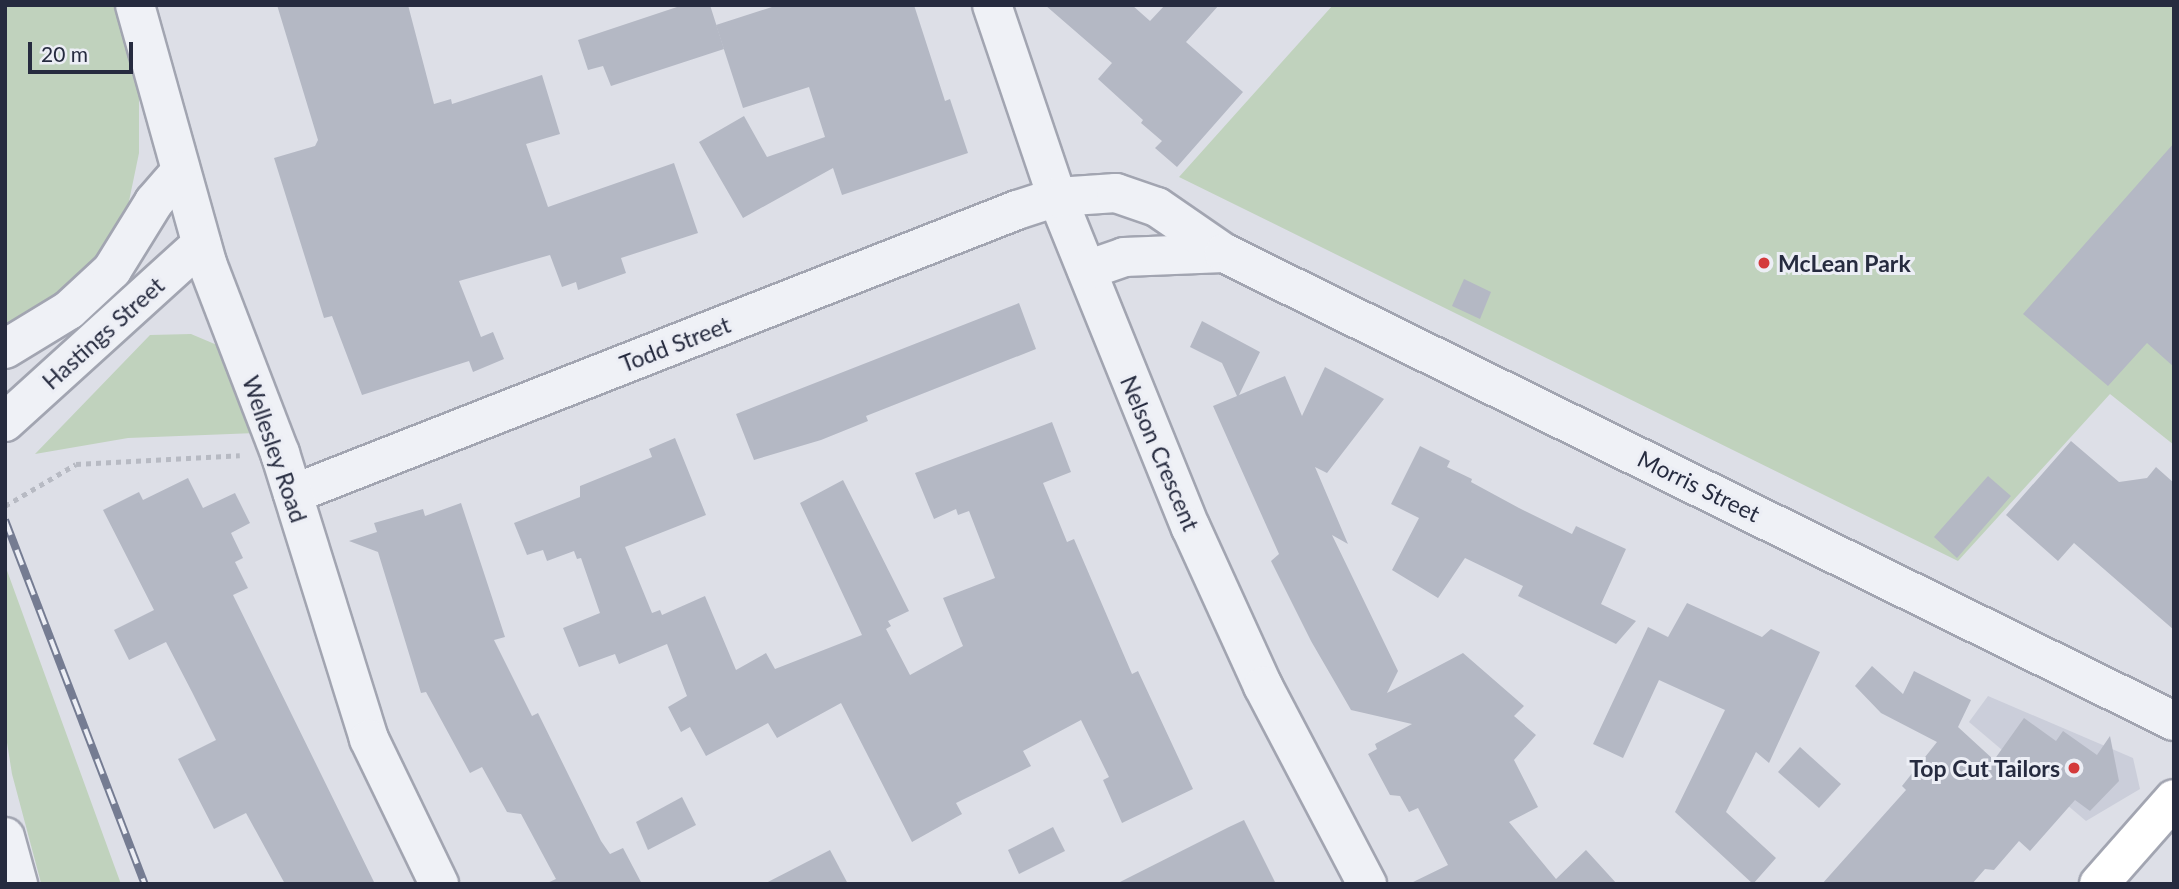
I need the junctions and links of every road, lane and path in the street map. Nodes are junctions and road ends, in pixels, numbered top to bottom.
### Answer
1 (135, 5) edge
2 (992, 5) edge
3 (180, 172) junction
4 (1057, 197) junction
5 (201, 244) junction
6 (1224, 253) junction
7 (1087, 270) junction
8 (5, 349) edge
9 (5, 422) edge
10 (280, 453) junction
11 (293, 494) junction
12 (5, 506) edge
13 (2174, 721) edge
14 (2174, 799) edge
15 (5, 837) edge
16 (18, 884) edge
17 (439, 884) edge
18 (1367, 884) edge
19 (2099, 884) edge

1 - 3 street, Wellesley Road
2 - 4 street, Nelson Crescent
3 - 5 street, Wellesley Road
3 - 8 street, Hastings Street
4 - 6 street, Morris Street
4 - 7 street, Nelson Crescent
4 - 11 street, Todd Street
5 - 9 street, Hastings Street
5 - 10 street, Wellesley Road
6 - 7 street, Morris Street
6 - 13 street, Morris Street
7 - 18 street, Nelson Crescent
10 - 11 street, Wellesley Road
10 - 12 path
11 - 17 street, Wellesley Road
14 - 19 main road
15 - 16 street

